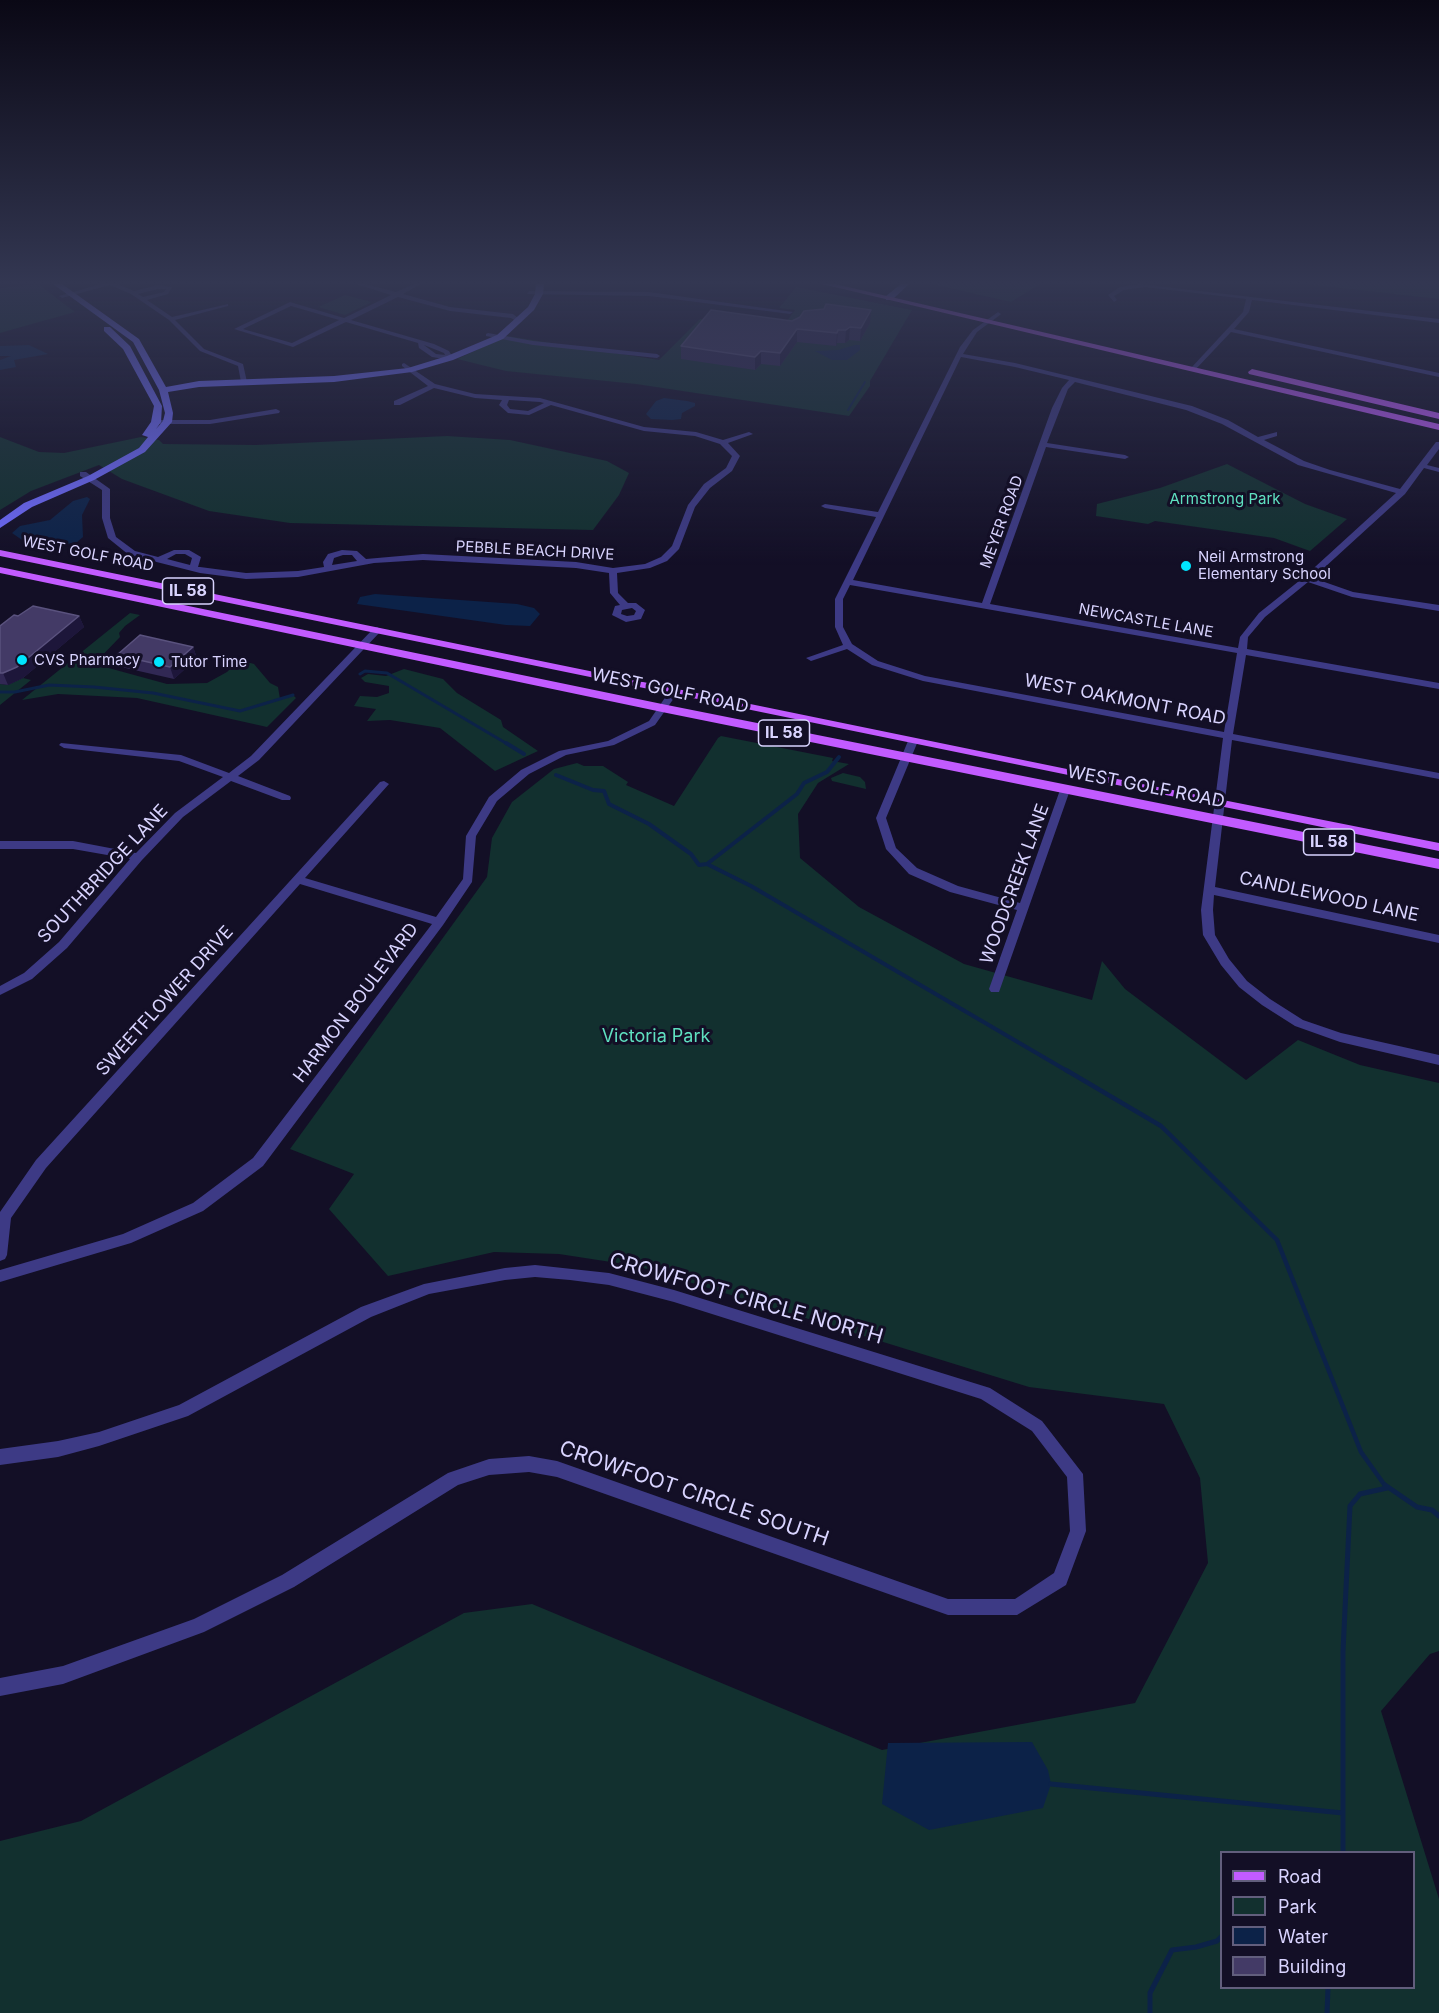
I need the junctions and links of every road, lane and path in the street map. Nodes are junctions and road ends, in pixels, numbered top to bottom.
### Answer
1 (143, 378) edge
2 (157, 378) edge
3 (341, 378) edge
4 (421, 378) edge
5 (949, 378) edge
6 (1063, 378) edge
7 (1231, 378) edge
8 (1276, 378) edge
9 (244, 380) joint
10 (1073, 380) junction
11 (433, 386) junction
12 (162, 387) junction
13 (506, 398) junction
14 (550, 402) junction
15 (397, 403) dead end
16 (276, 411) dead end
17 (1439, 416) edge
18 (162, 422) junction
19 (1439, 427) edge
20 (749, 434) dead end
21 (1274, 434) dead end
22 (1260, 439) junction
23 (723, 442) junction
24 (1439, 444) edge
25 (1044, 445) junction
26 (1125, 457) dead end
27 (1424, 465) junction
28 (1439, 470) edge
29 (87, 476) junction
30 (1402, 492) junction
31 (825, 506) dead end
32 (0, 514) edge
33 (881, 515) junction
34 (0, 525) edge
35 (0, 553) edge
36 (159, 560) junction
37 (364, 562) junction
38 (193, 568) junction
39 (328, 568) junction
40 (0, 570) edge
41 (613, 571) junction
42 (1307, 579) junction
43 (848, 582) junction
44 (625, 606) dead end
45 (985, 607) junction
46 (1439, 608) edge
47 (377, 630) junction
48 (362, 646) junction
49 (848, 646) junction
50 (1241, 651) junction
51 (811, 658) dead end
52 (1439, 686) edge
53 (674, 691) junction
54 (662, 708) junction
55 (1228, 736) junction
56 (913, 741) junction
57 (64, 745) dead end
58 (907, 758) junction
59 (1439, 776) edge
60 (231, 777) junction
61 (384, 784) dead end
62 (1065, 790) junction
63 (286, 798) dead end
64 (1221, 804) junction
65 (1219, 820) junction
66 (0, 845) edge
67 (1439, 847) edge
68 (138, 857) junction
69 (1439, 864) edge
70 (299, 880) junction
71 (1211, 890) junction
72 (1023, 908) junction
73 (439, 922) junction
74 (1439, 939) edge
75 (995, 988) dead end
76 (0, 991) edge
77 (1439, 1060) edge
78 (0, 1255) edge
79 (0, 1276) edge
80 (1037, 1426) joint
81 (0, 1457) edge
82 (0, 1687) edge

1 - 18 street
2 - 12 street
3 - 9 street
4 - 11 street
5 - 33 street
6 - 10 street
7 - 19 main road
8 - 17 main road
9 - 12 street
10 - 22 street
10 - 25 street, MEYER ROAD
11 - 13 street
11 - 15 street
12 - 18 street
13 - 14 street
13 - 14 street
14 - 23 street
16 - 18 street
18 - 29 street
20 - 23 street
21 - 22 street
22 - 30 street
23 - 41 street, PEBBLE BEACH DRIVE
24 - 27 street
25 - 26 street
25 - 45 street, MEYER ROAD
27 - 28 street
27 - 30 street
29 - 32 street
29 - 34 street
29 - 36 street, PEBBLE BEACH DRIVE
30 - 42 street
31 - 33 street
33 - 43 street
35 - 47 main road, WEST GOLF ROAD / IL 58
36 - 38 street, PEBBLE BEACH DRIVE
36 - 38 street
37 - 39 street, PEBBLE BEACH DRIVE
37 - 39 street, PEBBLE BEACH DRIVE
37 - 41 street, PEBBLE BEACH DRIVE
38 - 39 street, PEBBLE BEACH DRIVE
40 - 48 main road, WEST GOLF ROAD / IL 58
41 - 44 street
42 - 46 street
42 - 50 street
43 - 45 street, NEWCASTLE LANE
43 - 49 street
45 - 50 street, NEWCASTLE LANE
47 - 48 street, SOUTHBRIDGE LANE
47 - 53 main road, WEST GOLF ROAD / IL 58
48 - 54 main road, WEST GOLF ROAD / IL 58
48 - 60 street, SOUTHBRIDGE LANE
49 - 51 street
49 - 55 street, WEST OAKMONT ROAD
50 - 52 street, NEWCASTLE LANE
50 - 55 street
53 - 54 street, HARMON BOULEVARD
53 - 56 main road, WEST GOLF ROAD / IL 58
54 - 58 main road, WEST GOLF ROAD / IL 58
54 - 73 street, HARMON BOULEVARD
55 - 59 street, WEST OAKMONT ROAD
55 - 64 street
56 - 58 street
56 - 64 main road, WEST GOLF ROAD / IL 58
57 - 60 street
58 - 62 main road, WEST GOLF ROAD / IL 58
58 - 72 street
60 - 63 street
60 - 68 street, SOUTHBRIDGE LANE
61 - 70 street, SWEETFLOWER DRIVE
62 - 65 main road, WEST GOLF ROAD / IL 58
62 - 72 street, WOODCREEK LANE
64 - 65 street
64 - 67 main road, WEST GOLF ROAD / IL 58
65 - 69 main road, WEST GOLF ROAD / IL 58
65 - 71 street
66 - 68 street
68 - 76 street, SOUTHBRIDGE LANE
70 - 73 street
70 - 78 street, SWEETFLOWER DRIVE
71 - 74 street, CANDLEWOOD LANE
71 - 77 street
72 - 75 street, WOODCREEK LANE
73 - 79 street, HARMON BOULEVARD
80 - 81 street, CROWFOOT CIRCLE NORTH
80 - 82 street, CROWFOOT CIRCLE SOUTH

